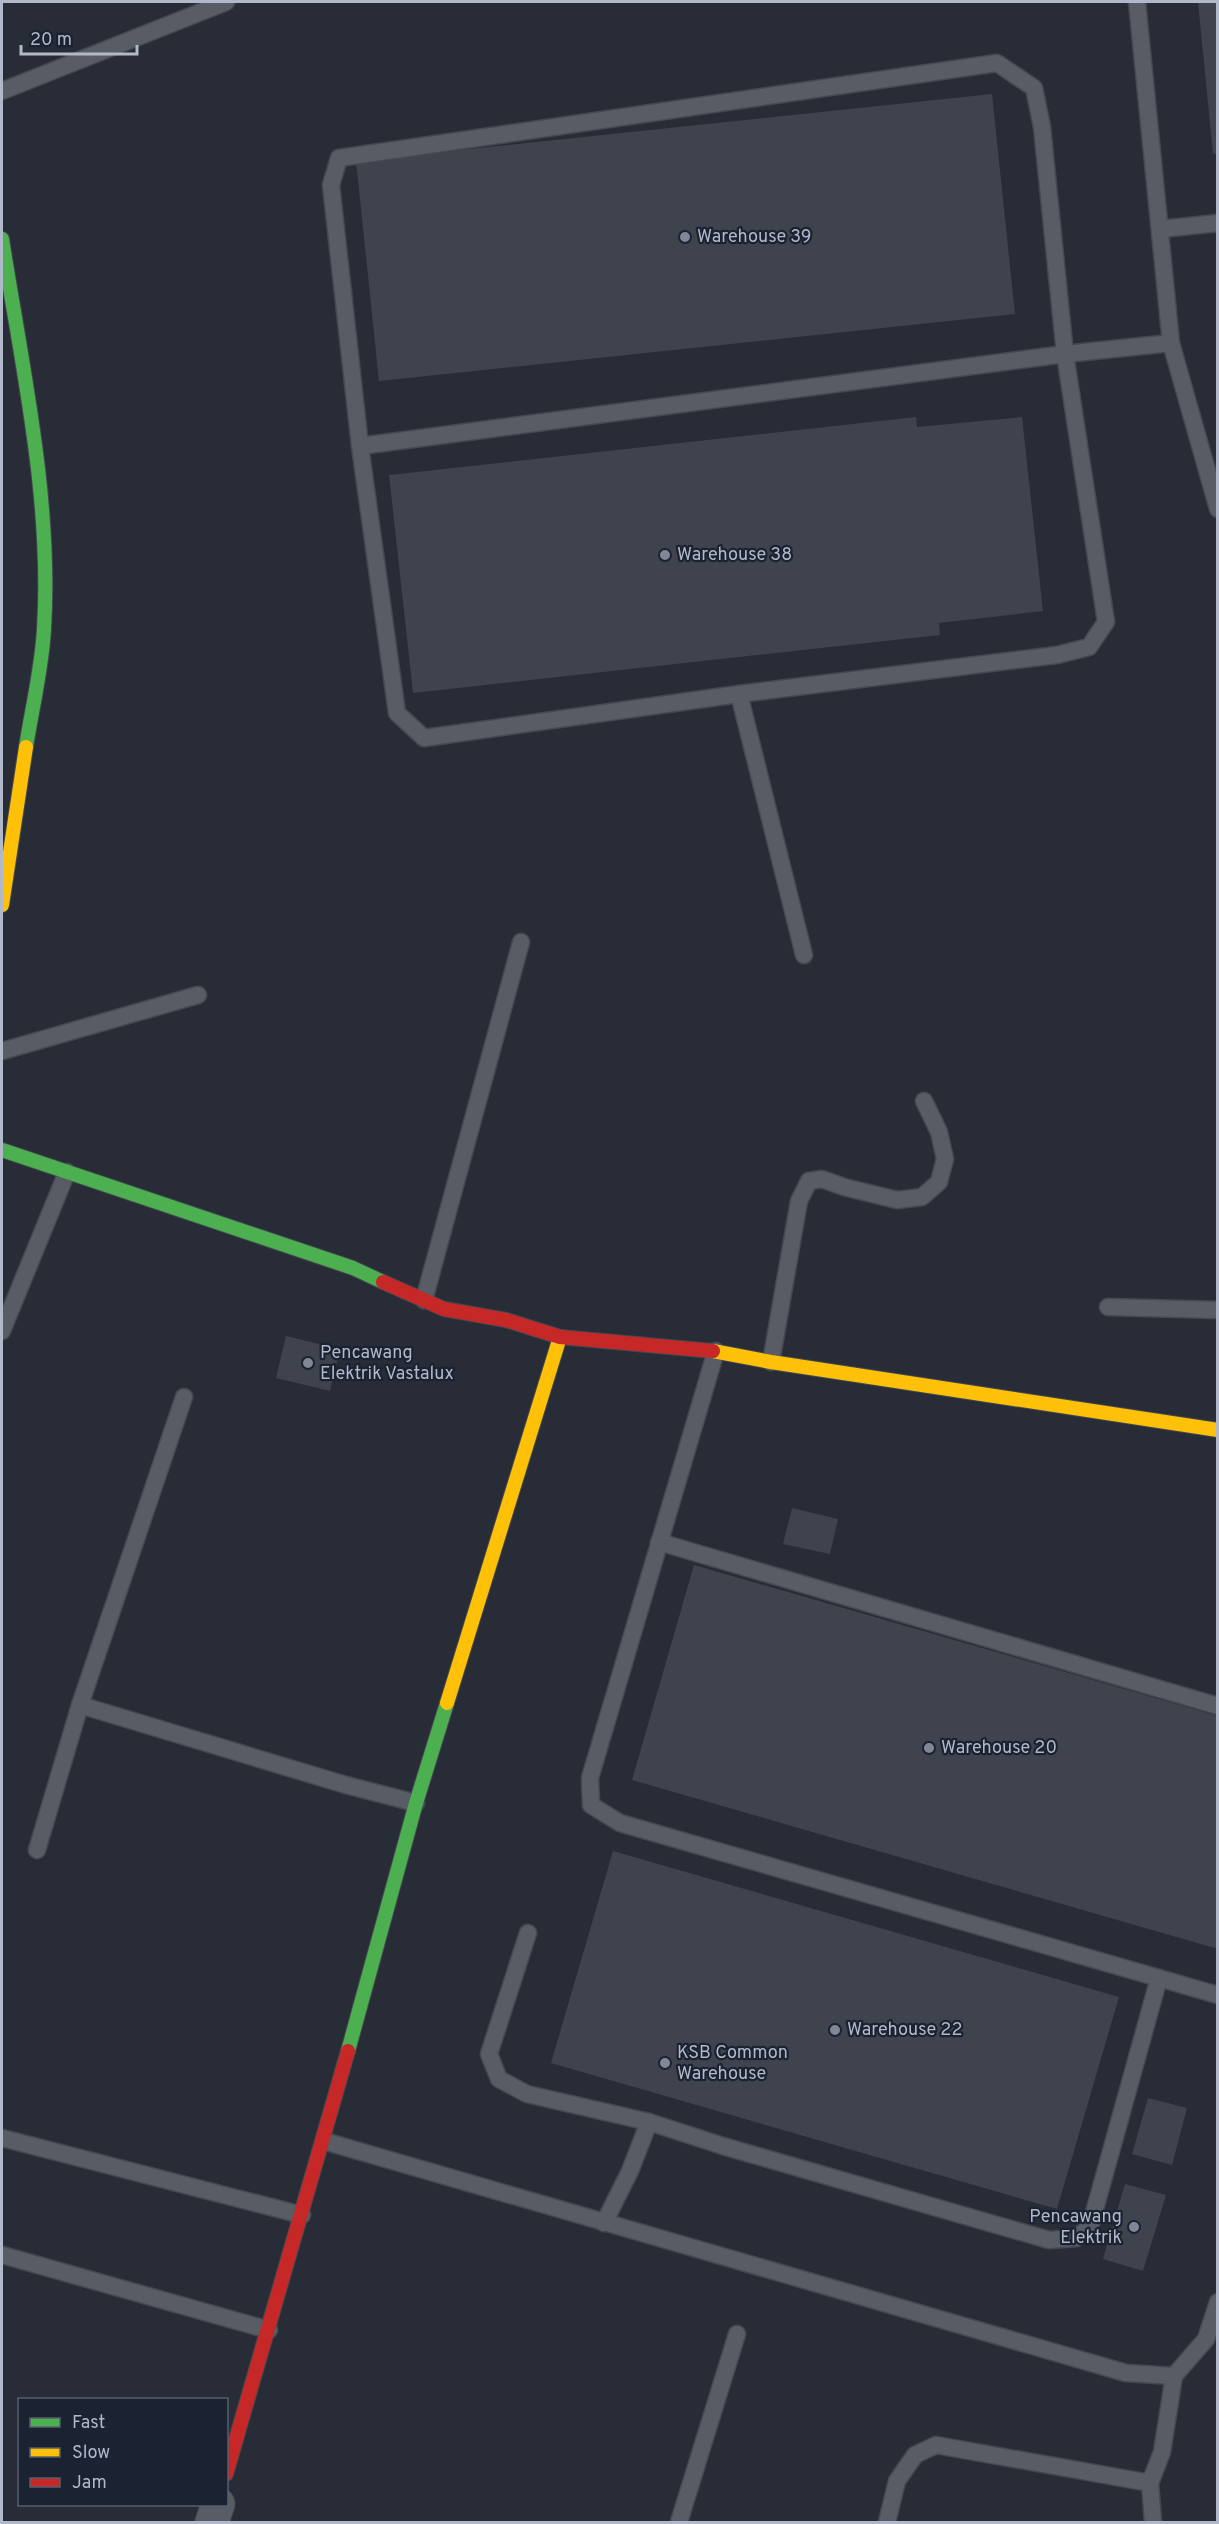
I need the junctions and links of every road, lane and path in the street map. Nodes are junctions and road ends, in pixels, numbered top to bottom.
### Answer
1 (226, 2) edge
2 (1137, 2) edge
3 (2, 90) edge
4 (1218, 223) edge
5 (1161, 229) junction
6 (2, 240) edge
7 (1171, 344) junction
8 (1065, 354) junction
9 (360, 446) junction
10 (1218, 509) edge
11 (739, 694) junction
12 (2, 905) edge
13 (521, 942) dead end
14 (804, 955) dead end
15 (198, 995) dead end
16 (2, 1051) edge
17 (924, 1101) dead end
18 (2, 1150) edge
19 (67, 1172) junction
20 (424, 1300) junction
21 (1108, 1307) dead end
22 (1218, 1310) edge
23 (2, 1331) edge
24 (560, 1337) junction
25 (716, 1351) junction
26 (771, 1362) junction
27 (184, 1397) dead end
28 (1218, 1430) edge
29 (659, 1542) junction
30 (80, 1705) junction
31 (1218, 1706) edge
32 (416, 1803) junction
33 (37, 1850) dead end
34 (528, 1933) dead end
35 (1159, 1978) junction
36 (1218, 1995) edge
37 (649, 2122) junction
38 (2, 2138) edge
39 (324, 2141) junction
40 (302, 2215) junction
41 (604, 2223) junction
42 (2, 2255) edge
43 (1218, 2302) edge
44 (269, 2330) junction
45 (737, 2334) dead end
46 (1174, 2376) junction
47 (228, 2467) edge
48 (1150, 2483) junction
49 (218, 2506) edge
50 (212, 2523) edge
51 (679, 2523) edge
52 (887, 2523) edge
53 (1153, 2523) edge

1 - 3 lane
2 - 5 lane
4 - 5 lane
5 - 7 lane
6 - 12 street
7 - 8 lane
7 - 10 lane
8 - 9 lane
8 - 9 lane
8 - 11 lane
9 - 11 lane
11 - 14 lane
13 - 20 lane
15 - 16 lane
17 - 26 lane
18 - 19 street
19 - 20 street
19 - 23 lane
20 - 24 street
21 - 22 lane
24 - 25 street
24 - 32 street
25 - 26 street
25 - 29 lane
26 - 28 street
27 - 30 lane
29 - 31 lane
29 - 35 lane
30 - 32 lane
30 - 33 lane
32 - 39 street
34 - 37 lane
35 - 36 lane
35 - 37 lane
37 - 41 lane
38 - 40 lane
39 - 40 street
39 - 41 lane
40 - 44 street
41 - 46 lane
42 - 44 lane
43 - 46 lane
44 - 47 street
45 - 51 lane
46 - 48 lane
48 - 52 lane
48 - 53 lane
49 - 50 street

